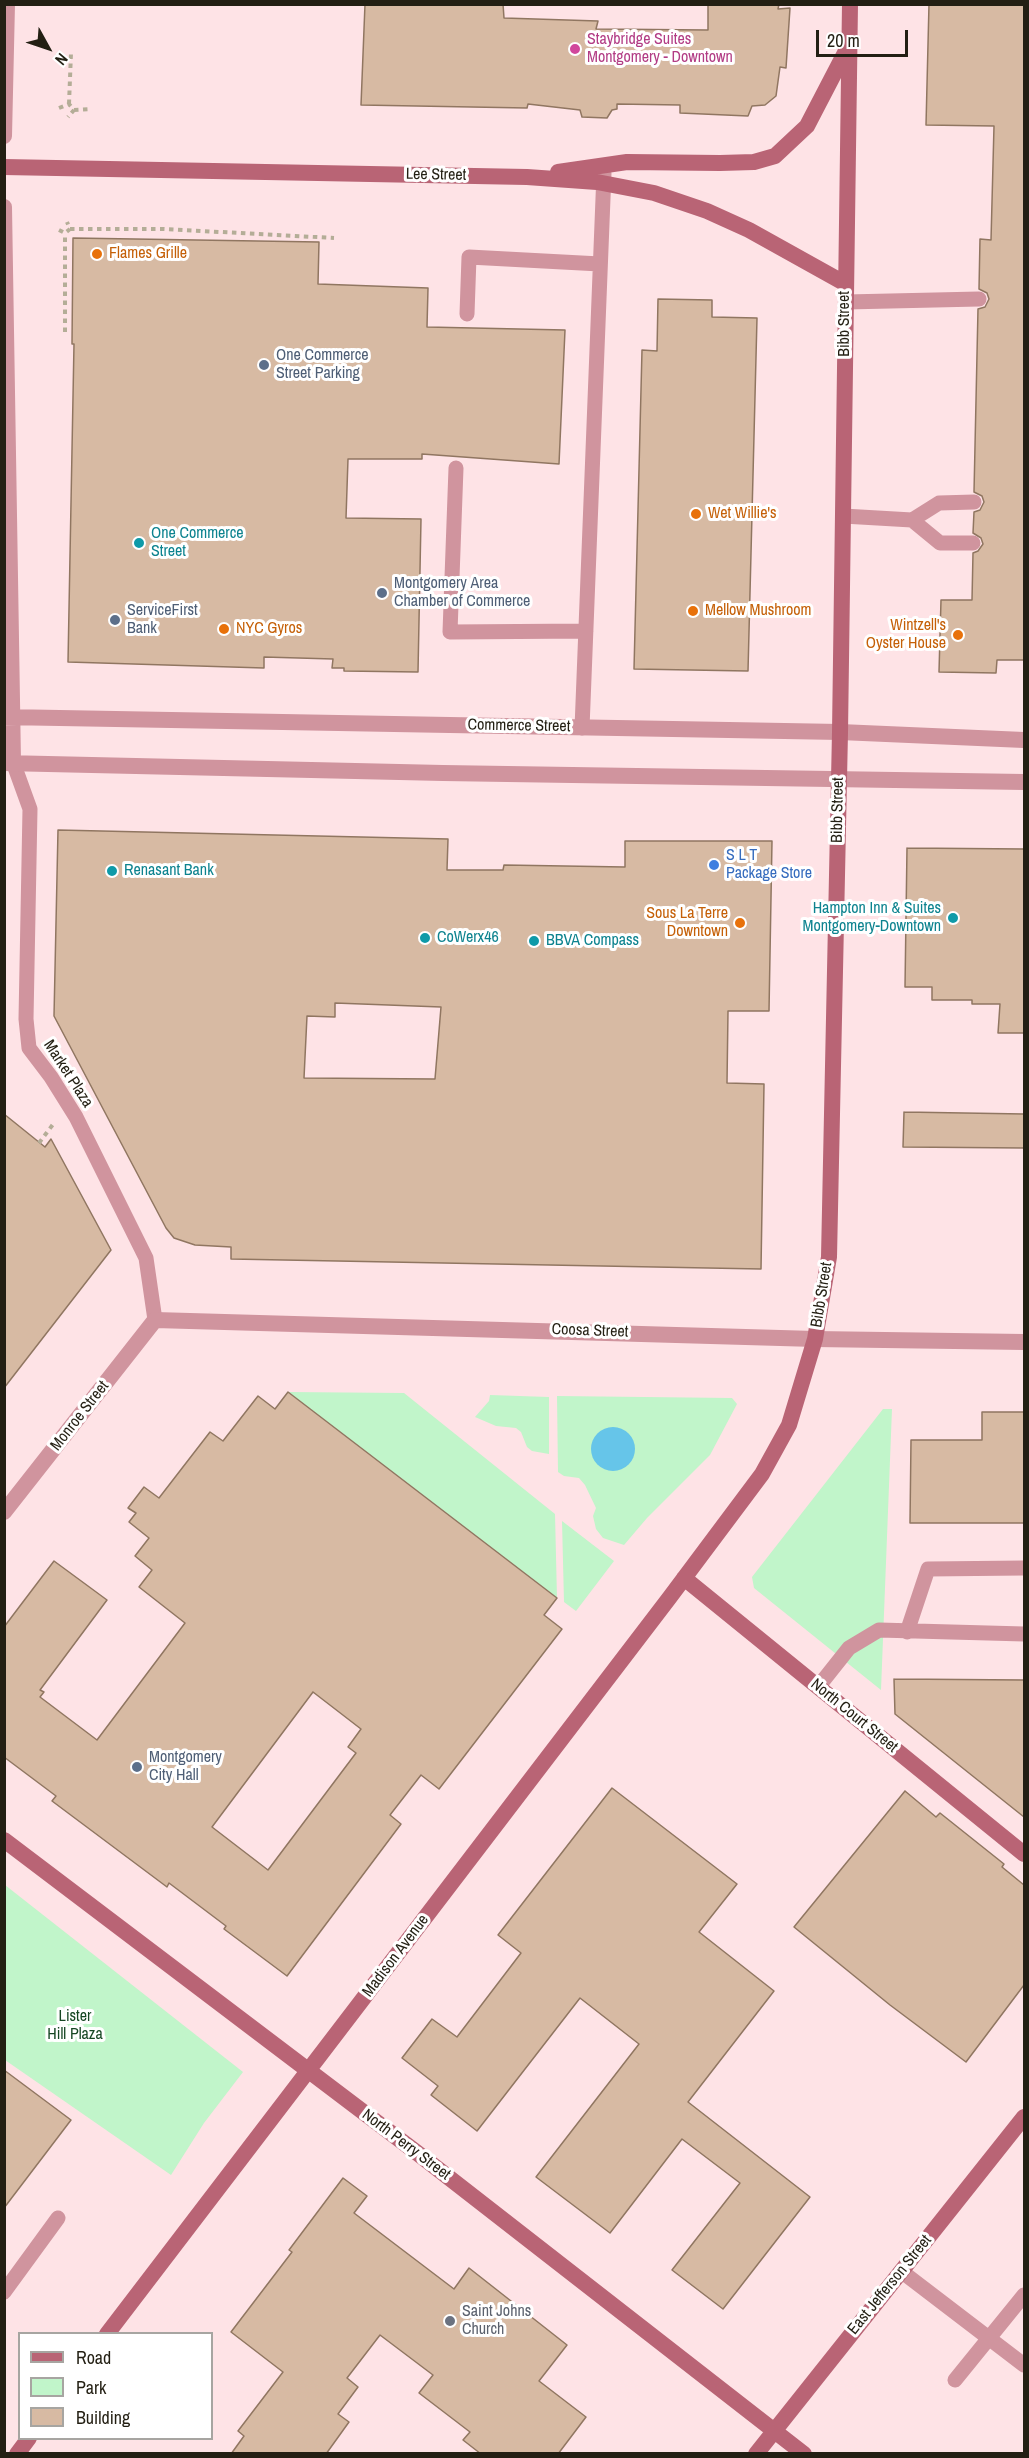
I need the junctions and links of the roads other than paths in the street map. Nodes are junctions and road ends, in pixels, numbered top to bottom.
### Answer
1 (7, 4) edge
2 (850, 4) edge
3 (850, 44) junction
4 (4, 136) edge
5 (605, 165) junction
6 (4, 167) edge
7 (527, 177) junction
8 (603, 183) junction
9 (4, 207) edge
10 (600, 264) junction
11 (846, 284) junction
12 (979, 299) dead end
13 (846, 302) junction
14 (467, 314) dead end
15 (456, 468) dead end
16 (974, 502) dead end
17 (843, 516) junction
18 (912, 520) junction
19 (973, 543) dead end
20 (586, 631) junction
21 (9, 717) edge
22 (582, 728) junction
23 (840, 732) junction
24 (1024, 740) edge
25 (9, 762) edge
26 (839, 779) junction
27 (1024, 782) edge
28 (155, 1320) junction
29 (815, 1339) junction
30 (1024, 1342) edge
31 (4, 1512) edge
32 (1024, 1568) edge
33 (684, 1578) junction
34 (906, 1632) junction
35 (1024, 1634) edge
36 (818, 1687) junction
37 (4, 1840) edge
38 (1024, 1854) edge
39 (309, 2071) junction
40 (1024, 2117) edge
41 (58, 2218) dead end
42 (901, 2271) junction
43 (4, 2292) edge
44 (1024, 2295) edge
45 (109, 2332) edge
46 (990, 2337) junction
47 (1024, 2365) edge
48 (954, 2380) dead end
49 (774, 2430) junction
50 (28, 2440) edge
51 (17, 2454) edge
52 (756, 2454) edge
53 (804, 2454) edge

1 - 4 street
2 - 3 main road, Bibb Street
3 - 5 main road
3 - 11 main road, Bibb Street
5 - 7 main road
5 - 8 lane
6 - 7 main road, Lee Street
7 - 8 main road, Lee Street
8 - 10 lane
8 - 11 main road, Lee Street
9 - 21 street
10 - 14 lane
10 - 20 lane
11 - 13 main road, Bibb Street
12 - 13 lane
13 - 17 main road, Bibb Street
15 - 20 lane
16 - 18 lane
17 - 18 lane
17 - 23 main road, Bibb Street
18 - 19 lane
20 - 22 lane
21 - 22 street, Commerce Street
21 - 25 street
22 - 23 street, Commerce Street
23 - 24 street, Commerce Street
23 - 26 main road, Bibb Street
25 - 26 street
25 - 28 lane, Market Plaza
26 - 27 street
26 - 29 main road, Bibb Street
28 - 29 street, Coosa Street
28 - 31 street, Monroe Street
29 - 30 street, Coosa Street
29 - 33 main road, Bibb Street
32 - 34 lane
33 - 36 main road, North Court Street
33 - 39 main road, Madison Avenue
34 - 35 lane
34 - 36 lane
36 - 38 main road, North Court Street
37 - 39 main road, North Perry Street
39 - 45 main road, Madison Avenue
39 - 49 main road, North Perry Street
40 - 42 main road, East Jefferson Street
41 - 43 lane
42 - 46 lane
42 - 49 main road, East Jefferson Street
44 - 46 lane
46 - 47 lane
46 - 48 lane
49 - 52 main road, East Jefferson Street
49 - 53 main road, North Perry Street
50 - 51 main road

